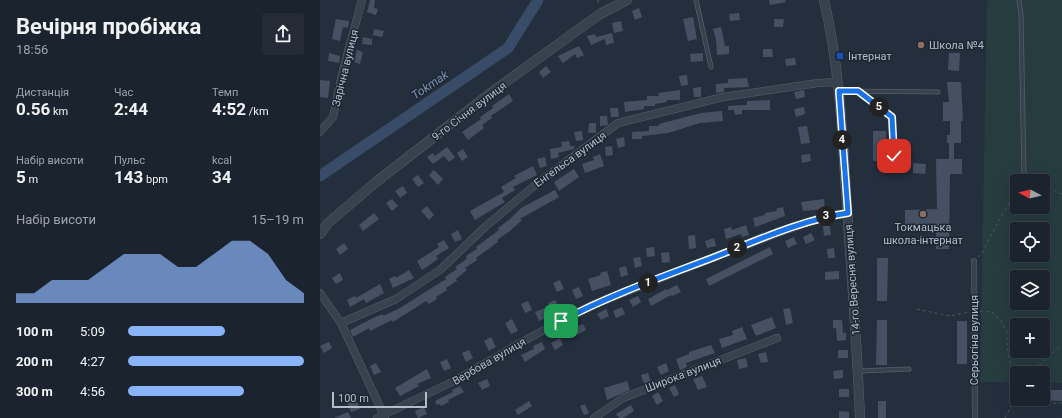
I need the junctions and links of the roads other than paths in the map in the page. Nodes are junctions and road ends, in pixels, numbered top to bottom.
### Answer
1 (362, 0) edge
2 (627, 0) edge
3 (696, 0) edge
4 (824, 0) edge
5 (1019, 0) edge
6 (711, 67) dead end
7 (839, 86) junction
8 (858, 91) junction
9 (938, 92) dead end
10 (320, 132) edge
11 (894, 156) dead end
12 (1024, 174) edge
13 (848, 213) junction
14 (320, 234) edge
15 (974, 261) road end
16 (320, 293) edge
17 (341, 323) junction
18 (777, 338) dead end
19 (909, 369) dead end
20 (858, 371) junction
21 (382, 417) edge
22 (594, 418) edge
23 (860, 418) edge
24 (975, 418) edge

1 - 10 street, Зарічна вулиця
2 - 14 street, 9-го Січня вулиця
3 - 6 lane
4 - 7 street, 14-го Вересня вулиця
5 - 12 lane
7 - 8 lane
7 - 13 street, 14-го Вересня вулиця
7 - 17 street, Енгельса вулиця
8 - 9 lane
8 - 11 lane
13 - 20 street, 14-го Вересня вулиця
13 - 21 street, Вербова вулиця
15 - 24 street, Серьогіна вулиця
16 - 17 street
17 - 21 street
18 - 22 street, Широка вулиця
19 - 20 lane
20 - 23 street, 14-го Вересня вулиця

